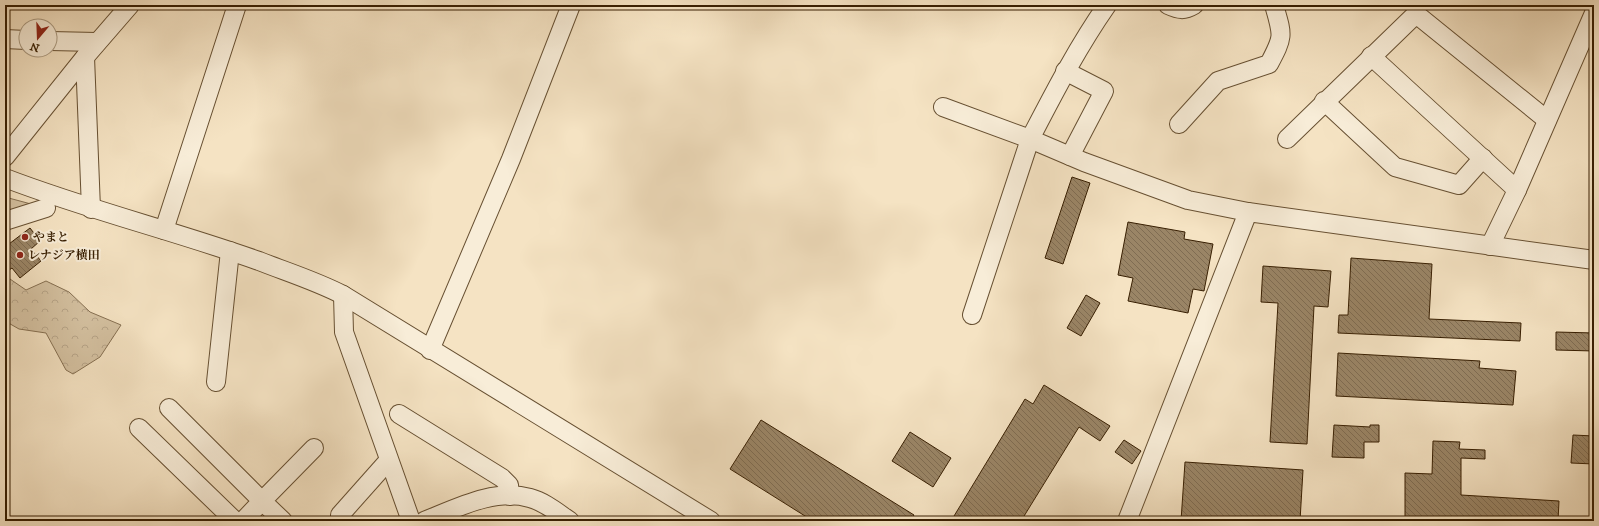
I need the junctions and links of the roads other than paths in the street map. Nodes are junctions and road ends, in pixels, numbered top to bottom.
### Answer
1 (130, 5) edge
2 (237, 5) edge
3 (571, 5) edge
4 (1107, 5) edge
5 (1168, 5) edge
6 (1194, 5) edge
7 (1274, 5) edge
8 (1594, 13) edge
9 (5, 39) edge
10 (18, 40) edge
11 (58, 41) edge
12 (97, 42) junction
13 (1371, 56) junction
14 (85, 57) junction
15 (1065, 71) junction
16 (1324, 101) junction
17 (943, 106) dead end
18 (1547, 120) junction
19 (1179, 124) dead end
20 (1030, 139) junction
21 (1287, 139) dead end
22 (1070, 156) junction
23 (5, 157) edge
24 (1483, 158) junction
25 (5, 178) edge
26 (1516, 190) junction
27 (46, 208) dead end
28 (91, 209) junction
29 (1248, 212) junction
30 (5, 221) edge
31 (164, 230) junction
32 (1490, 246) junction
33 (230, 251) junction
34 (1594, 260) edge
35 (343, 295) junction
36 (972, 316) dead end
37 (430, 350) junction
38 (216, 382) dead end
39 (169, 408) dead end
40 (399, 414) dead end
41 (139, 428) dead end
42 (314, 448) dead end
43 (388, 461) junction
44 (510, 496) junction
45 (262, 501) junction
46 (466, 513) edge
47 (340, 515) dead end
48 (235, 521) edge
49 (243, 521) edge
50 (283, 521) edge
51 (410, 521) edge
52 (424, 521) edge
53 (570, 521) edge
54 (711, 521) edge
55 (1127, 521) edge

1 - 12 street
2 - 31 street
3 - 37 street
4 - 15 street
5 - 6 street
7 - 19 street
8 - 18 street
9 - 10 street
11 - 12 street
12 - 14 street
13 - 16 street
13 - 18 street
13 - 24 street
14 - 23 street
14 - 28 street
15 - 20 street
15 - 22 street
16 - 21 street
16 - 24 street
17 - 20 street
18 - 26 street
20 - 22 street
20 - 36 street
22 - 29 street
24 - 26 street
25 - 28 street
26 - 32 street
27 - 30 street
28 - 31 street
29 - 32 street
29 - 55 street
31 - 33 street
32 - 34 street
33 - 35 street
33 - 38 street
35 - 37 street
35 - 43 street
37 - 54 street
39 - 45 street
40 - 44 street
41 - 48 street
42 - 45 street
43 - 47 street
43 - 51 street
44 - 46 street
44 - 53 street
45 - 49 street
45 - 50 street
46 - 52 street

